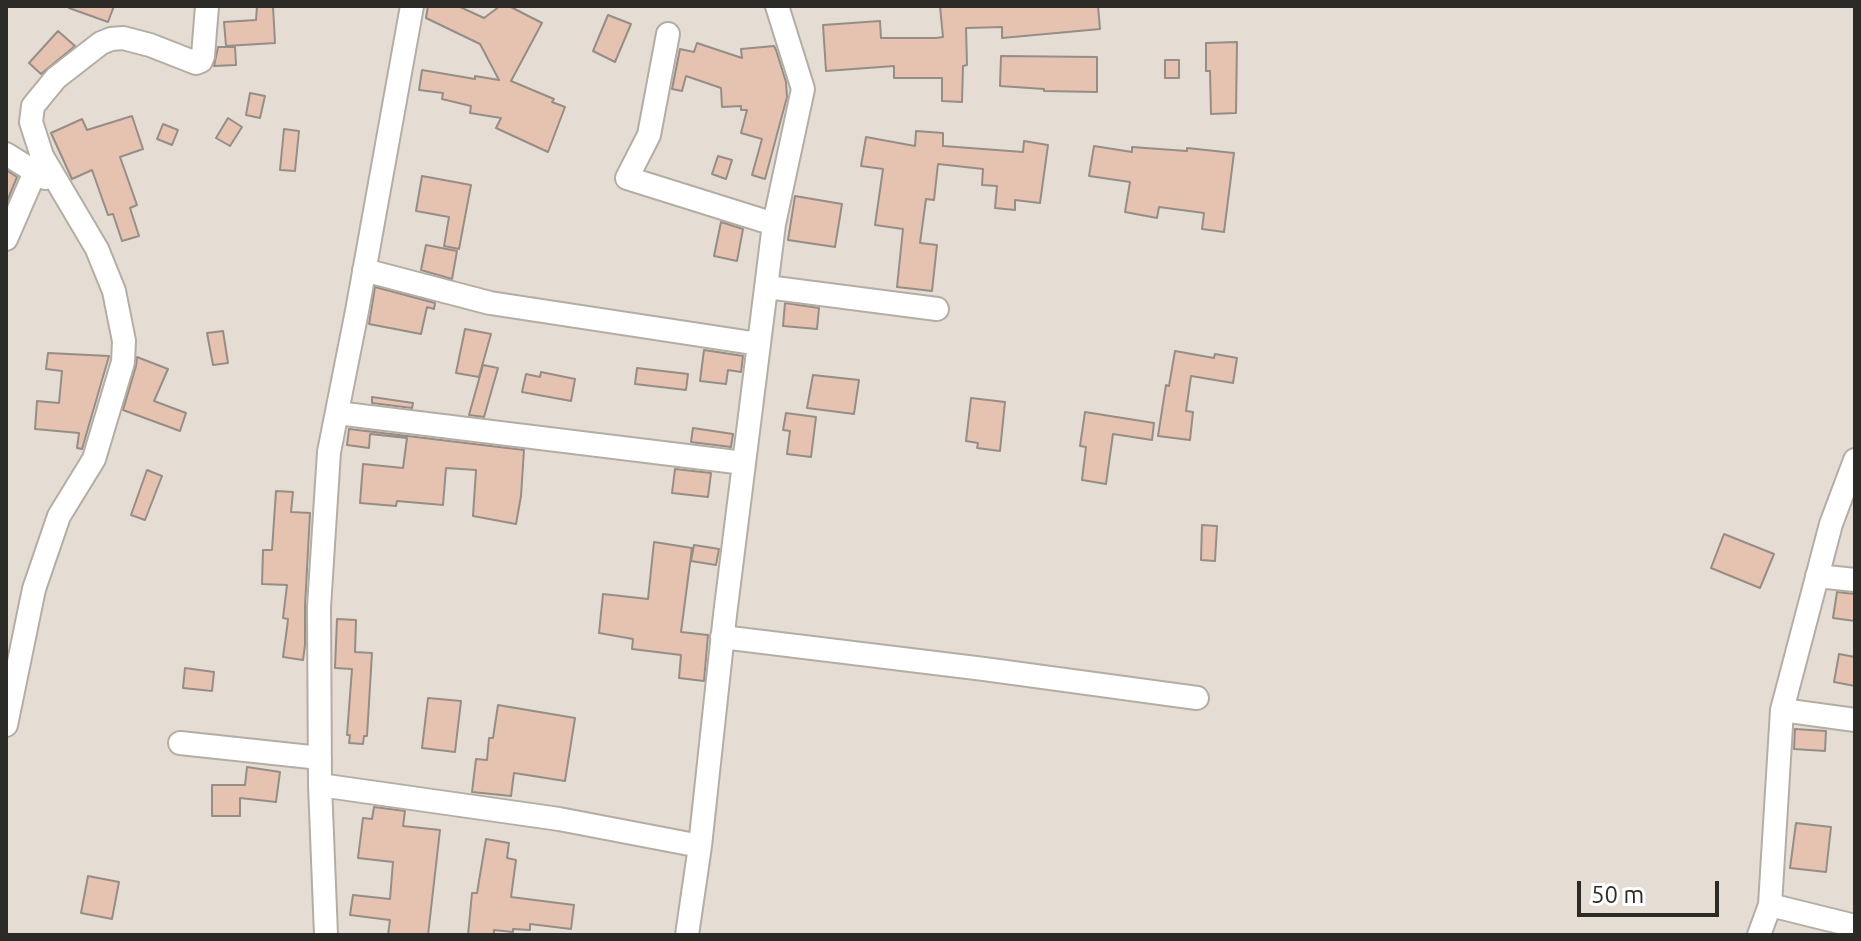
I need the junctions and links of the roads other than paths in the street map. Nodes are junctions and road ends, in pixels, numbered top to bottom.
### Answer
1 (207, 6) edge
2 (412, 6) edge
3 (777, 6) edge
4 (668, 34) dead end
5 (6, 154) edge
6 (38, 164) junction
7 (774, 224) junction
8 (6, 239) edge
9 (364, 270) junction
10 (767, 287) junction
11 (937, 309) dead end
12 (759, 344) junction
13 (337, 413) junction
14 (1855, 460) edge
15 (744, 463) junction
16 (1817, 576) junction
17 (1855, 580) edge
18 (722, 637) junction
19 (1197, 698) dead end
20 (1782, 710) junction
21 (1855, 720) edge
22 (6, 725) edge
23 (180, 743) dead end
24 (320, 758) junction
25 (320, 785) junction
26 (700, 846) junction
27 (1770, 905) junction
28 (1855, 926) edge
29 (326, 935) edge
30 (687, 935) edge
31 (1759, 935) edge

1 - 6 street
2 - 9 street
3 - 7 street
4 - 7 street
5 - 6 street
6 - 8 street
6 - 22 street
7 - 10 street
9 - 12 street
9 - 13 street
10 - 11 street
10 - 12 street
12 - 15 street
13 - 15 street
13 - 24 street
14 - 16 street
15 - 18 street
16 - 17 street
16 - 20 street
18 - 19 street
18 - 26 street
20 - 21 street
20 - 27 street
23 - 24 street
24 - 25 street
25 - 26 street
25 - 29 street
26 - 30 street
27 - 28 street
27 - 31 street

